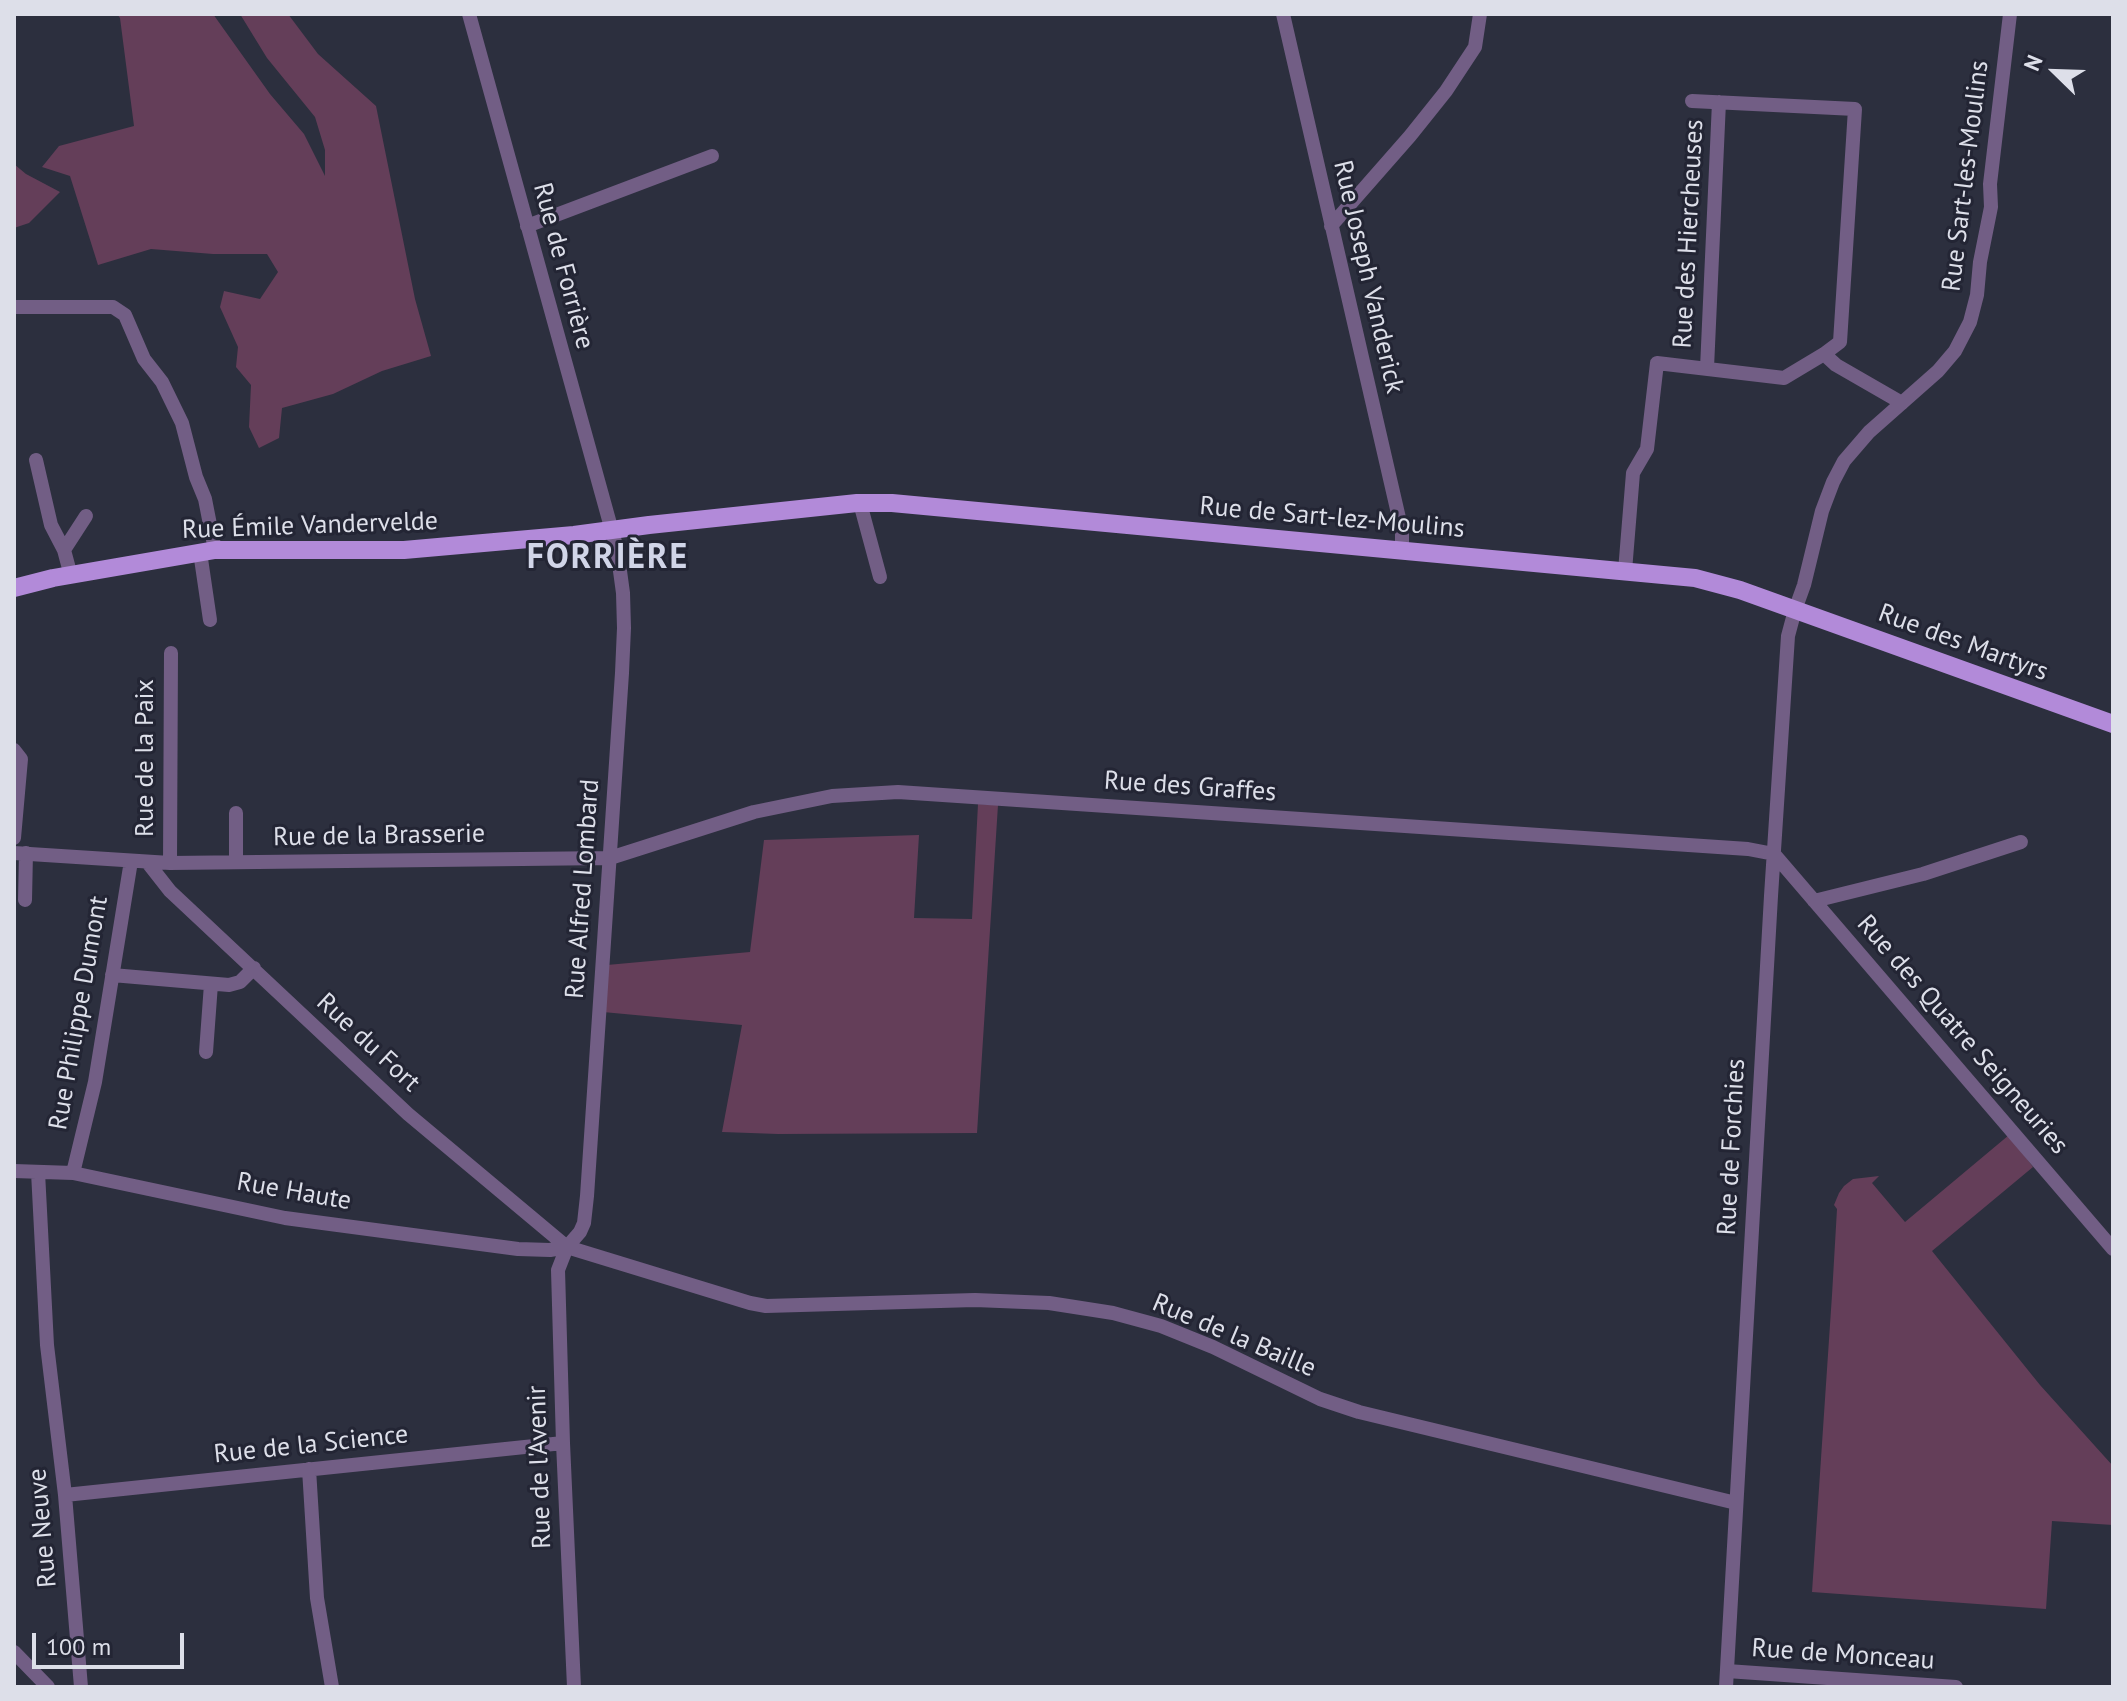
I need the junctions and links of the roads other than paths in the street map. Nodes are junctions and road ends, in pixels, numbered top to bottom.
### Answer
1 (469, 14) edge
2 (1283, 14) edge
3 (1480, 14) edge
4 (2010, 14) edge
5 (1692, 101) dead end
6 (1719, 102) junction
7 (712, 156) dead end
8 (527, 226) junction
9 (1331, 226) junction
10 (14, 307) edge
11 (1824, 354) junction
12 (1707, 368) junction
13 (1902, 403) junction
14 (36, 460) dead end
15 (860, 503) junction
16 (86, 516) dead end
17 (611, 530) junction
18 (64, 550) junction
19 (1402, 550) junction
20 (208, 551) junction
21 (1625, 571) junction
22 (71, 576) junction
23 (880, 577) dead end
24 (14, 588) edge
25 (1795, 610) junction
26 (210, 620) dead end
27 (171, 653) dead end
28 (2113, 724) edge
29 (14, 750) edge
30 (236, 813) dead end
31 (14, 838) edge
32 (2021, 842) dead end
33 (20, 853) edge
34 (1774, 854) junction
35 (610, 858) junction
36 (131, 861) junction
37 (236, 862) junction
38 (148, 863) junction
39 (170, 863) junction
40 (25, 900) dead end
41 (1814, 901) junction
42 (254, 968) junction
43 (112, 975) junction
44 (211, 984) junction
45 (206, 1052) dead end
46 (14, 1171) edge
47 (38, 1172) junction
48 (73, 1173) junction
49 (567, 1247) junction
50 (2113, 1249) edge
51 (563, 1443) junction
52 (309, 1469) junction
53 (65, 1495) junction
54 (1736, 1503) junction
55 (14, 1652) edge
56 (1727, 1671) junction
57 (48, 1687) edge
58 (81, 1687) edge
59 (332, 1687) edge
60 (574, 1687) edge
61 (1726, 1687) edge
62 (1956, 1687) edge

1 - 8 street, Rue de Forrière
2 - 9 street, Rue Joseph Vanderick
3 - 9 street
4 - 13 street, Rue Sart-les-Moulins
5 - 6 street, Rue des Hiercheuses
6 - 11 street, Rue des Hiercheuses
6 - 12 street, Rue des Hiercheuses
7 - 8 street
8 - 17 street, Rue de Forrière
9 - 19 street, Rue Joseph Vanderick
10 - 20 street
11 - 12 street
11 - 13 street
12 - 21 street
13 - 25 street, Rue Sart-les-Moulins
14 - 18 street
15 - 17 main road, Rue de Sart-lez-Moulins
15 - 19 main road, Rue de Sart-lez-Moulins
15 - 23 street
16 - 18 street
17 - 20 main road, Rue Émile Vandervelde
17 - 35 street, Rue Alfred Lombard
18 - 22 street
19 - 21 main road, Rue de Sart-lez-Moulins
20 - 22 main road, Rue Émile Vandervelde
20 - 26 street
21 - 25 main road, Rue de Sart-lez-Moulins
22 - 24 main road, Rue Émile Vandervelde
25 - 28 main road, Rue des Martyrs
25 - 34 street, Rue de Forchies
27 - 39 street, Rue de la Paix
29 - 31 street
30 - 37 street
32 - 41 street
33 - 36 street, Rue de la Brasserie
33 - 40 street
34 - 35 street, Rue des Graffes
34 - 41 street, Rue des Quatre Seigneuries
34 - 54 street, Rue de Forchies
35 - 37 street, Rue de la Brasserie
35 - 49 street, Rue Alfred Lombard
36 - 38 street, Rue de la Brasserie
36 - 43 street, Rue Philippe Dumont
37 - 39 street, Rue de la Brasserie
38 - 39 street, Rue de la Brasserie
38 - 42 street, Rue du Fort
41 - 50 street, Rue des Quatre Seigneuries
42 - 44 street
42 - 49 street, Rue du Fort
43 - 44 street
43 - 48 street, Rue Philippe Dumont
44 - 45 street
46 - 47 street, Rue Haute
47 - 48 street, Rue Haute
47 - 53 street, Rue Neuve
48 - 49 street, Rue Haute
49 - 51 street, Rue de l'Avenir
49 - 54 street, Rue de la Baille
51 - 52 street, Rue de la Science
51 - 60 street, Rue de l'Avenir
52 - 53 street, Rue de la Science
52 - 59 street
53 - 58 street, Rue Neuve
54 - 56 street, Rue de Forchies
55 - 57 street
56 - 61 street, Rue de Forchies
56 - 62 street, Rue de Monceau

